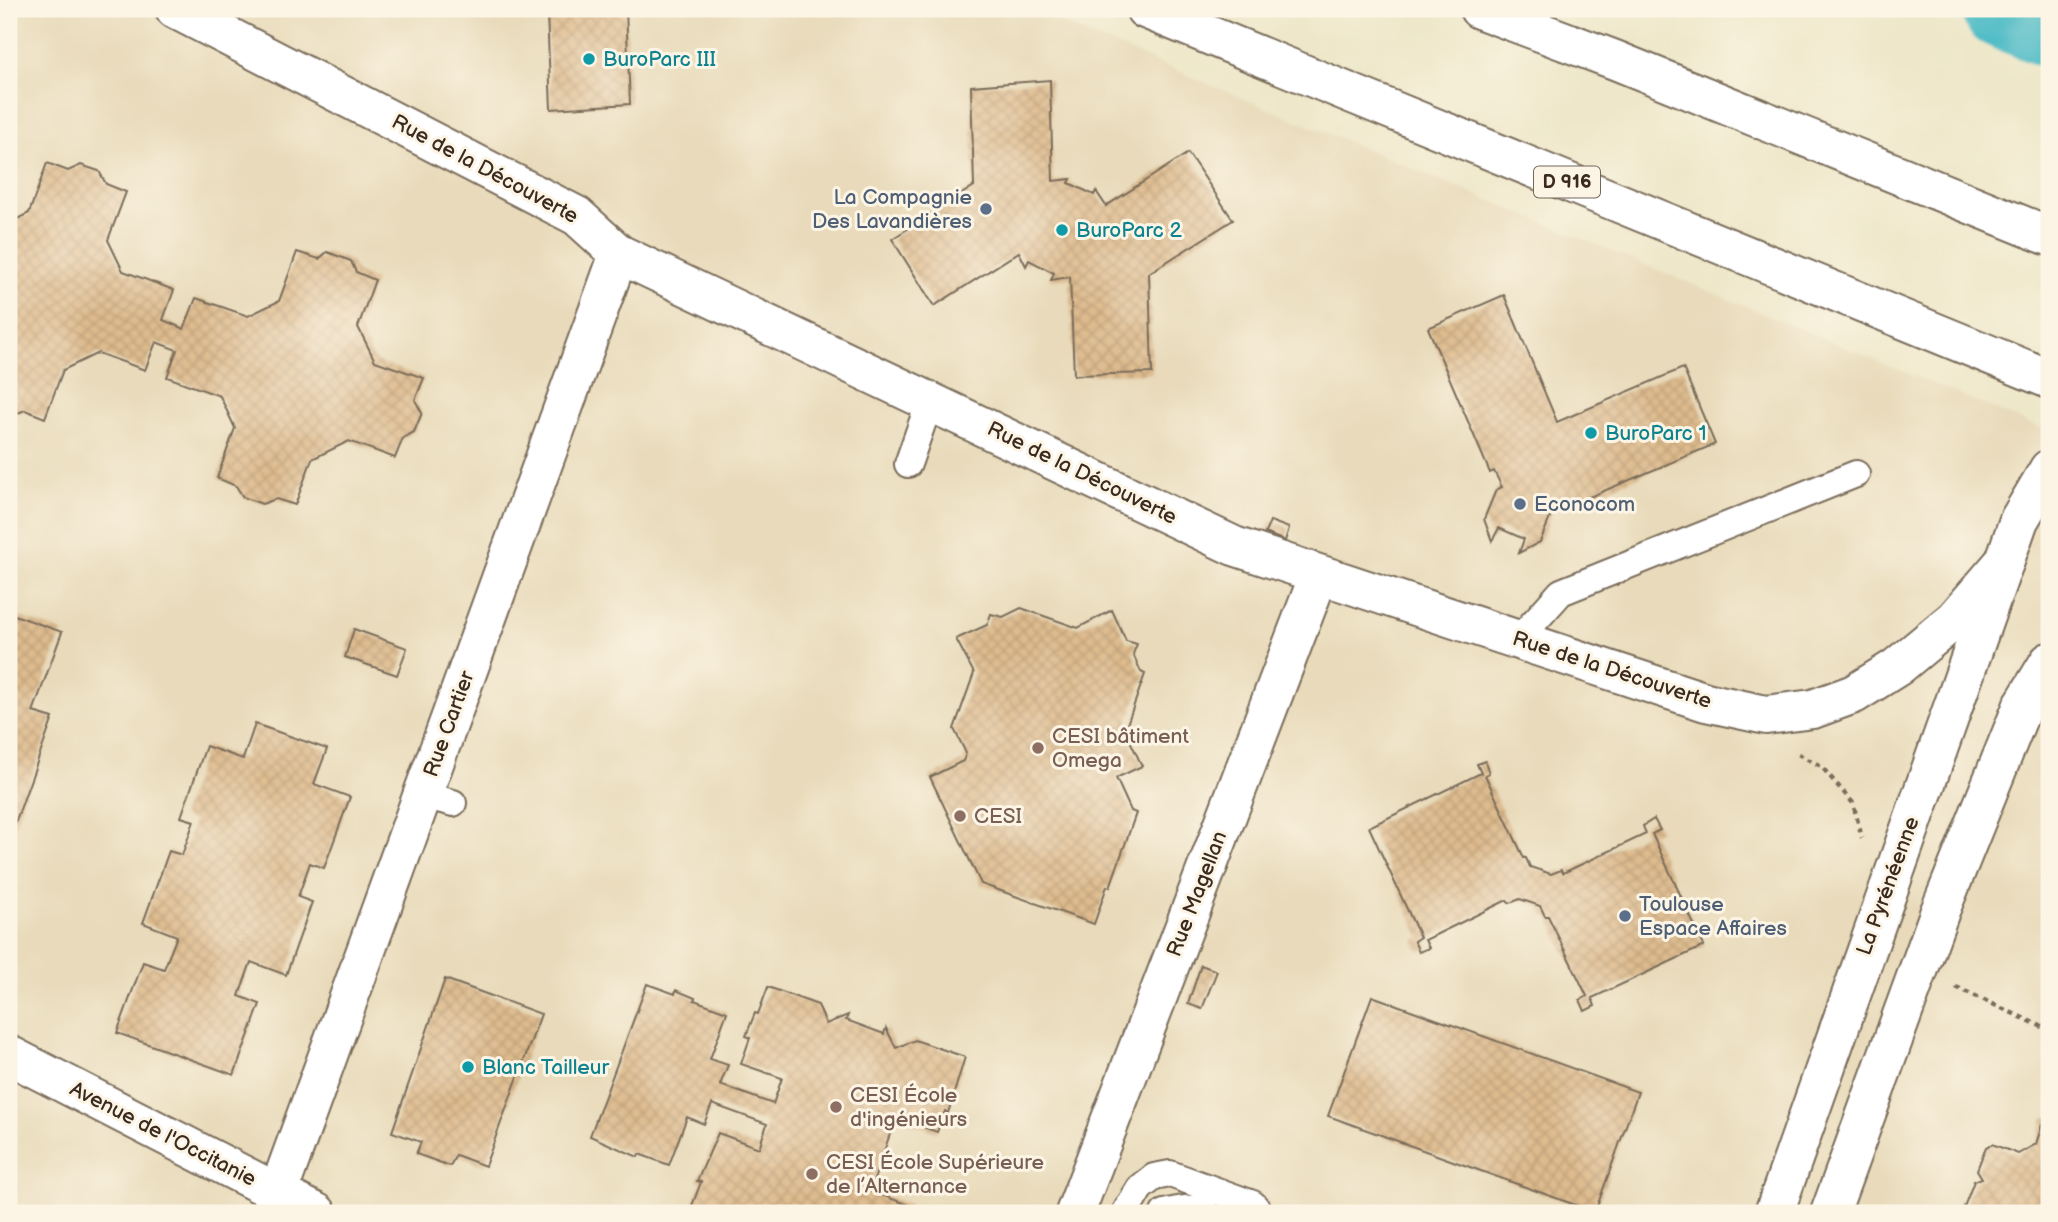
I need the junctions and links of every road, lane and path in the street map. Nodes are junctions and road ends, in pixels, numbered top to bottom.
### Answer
1 (175, 9) edge
2 (1145, 9) edge
3 (1479, 9) edge
4 (2049, 236) edge
5 (619, 254) junction
6 (2049, 379) edge
7 (930, 401) junction
8 (908, 464) dead end
9 (2049, 469) edge
10 (1856, 474) dead end
11 (2005, 560) junction
12 (1319, 575) junction
13 (1517, 641) junction
14 (2049, 662) edge
15 (2049, 877) edge
16 (2041, 880) dead end
17 (1948, 984) dead end
18 (2049, 1030) edge
19 (9, 1055) edge
20 (278, 1193) junction
21 (317, 1213) edge
22 (1075, 1213) edge
23 (1125, 1213) edge
24 (1164, 1213) edge
25 (1206, 1213) edge
26 (1260, 1213) edge
27 (1774, 1213) edge
28 (1830, 1213) edge

1 - 5 main road, Rue de la Découverte
2 - 6 main road, D 916
3 - 4 main road
5 - 7 main road, Rue de la Découverte
5 - 20 main road, Rue Cartier
7 - 8 lane
7 - 12 main road, Rue de la Découverte
9 - 11 main road, La Pyrénéenne
10 - 13 lane
11 - 13 main road, Rue de la Découverte
11 - 27 main road, La Pyrénéenne
12 - 13 main road, Rue de la Découverte
12 - 22 main road, Rue Magellan
14 - 28 main road
15 - 16 path
17 - 18 path
19 - 20 main road, Avenue de l'Occitanie
20 - 21 main road, Avenue de l'Occitanie
23 - 26 lane
24 - 25 lane

